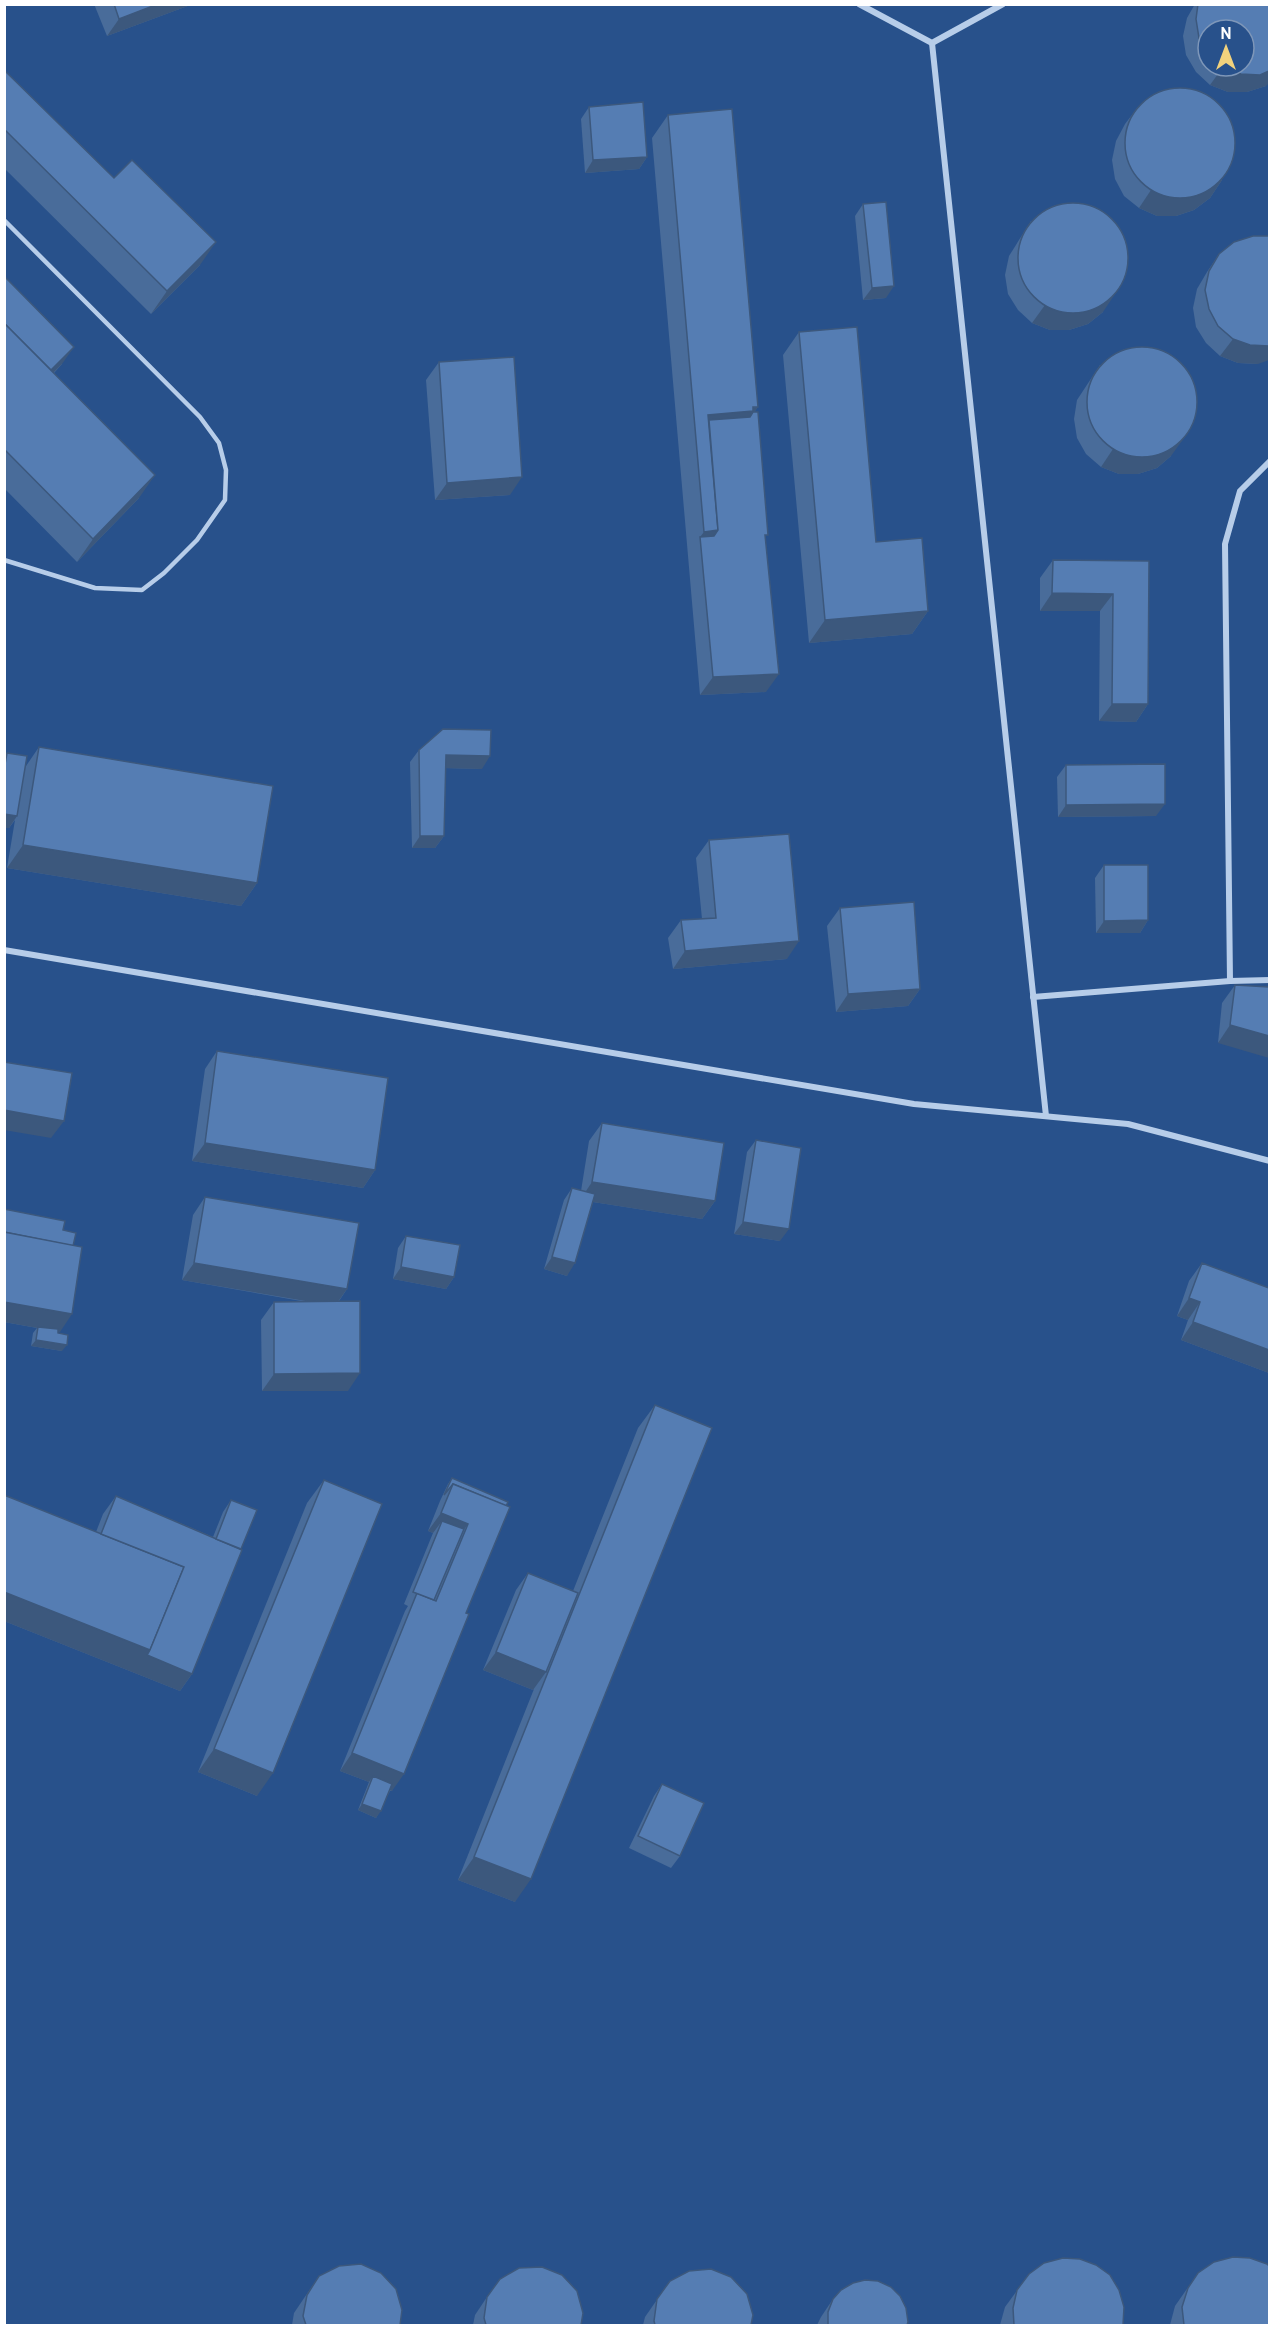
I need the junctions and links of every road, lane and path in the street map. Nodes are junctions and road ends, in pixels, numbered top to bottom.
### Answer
1 (859, 4) edge
2 (1003, 4) edge
3 (932, 43) junction
4 (4, 220) edge
5 (1269, 461) edge
6 (5, 560) edge
7 (4, 950) edge
8 (1269, 980) edge
9 (1230, 981) junction
10 (1033, 997) junction
11 (1046, 1116) junction
12 (1269, 1161) edge

1 - 3 street
2 - 3 street
3 - 10 street
4 - 6 lane
5 - 9 street
7 - 11 street
8 - 9 street
9 - 10 street
10 - 11 street
11 - 12 street

